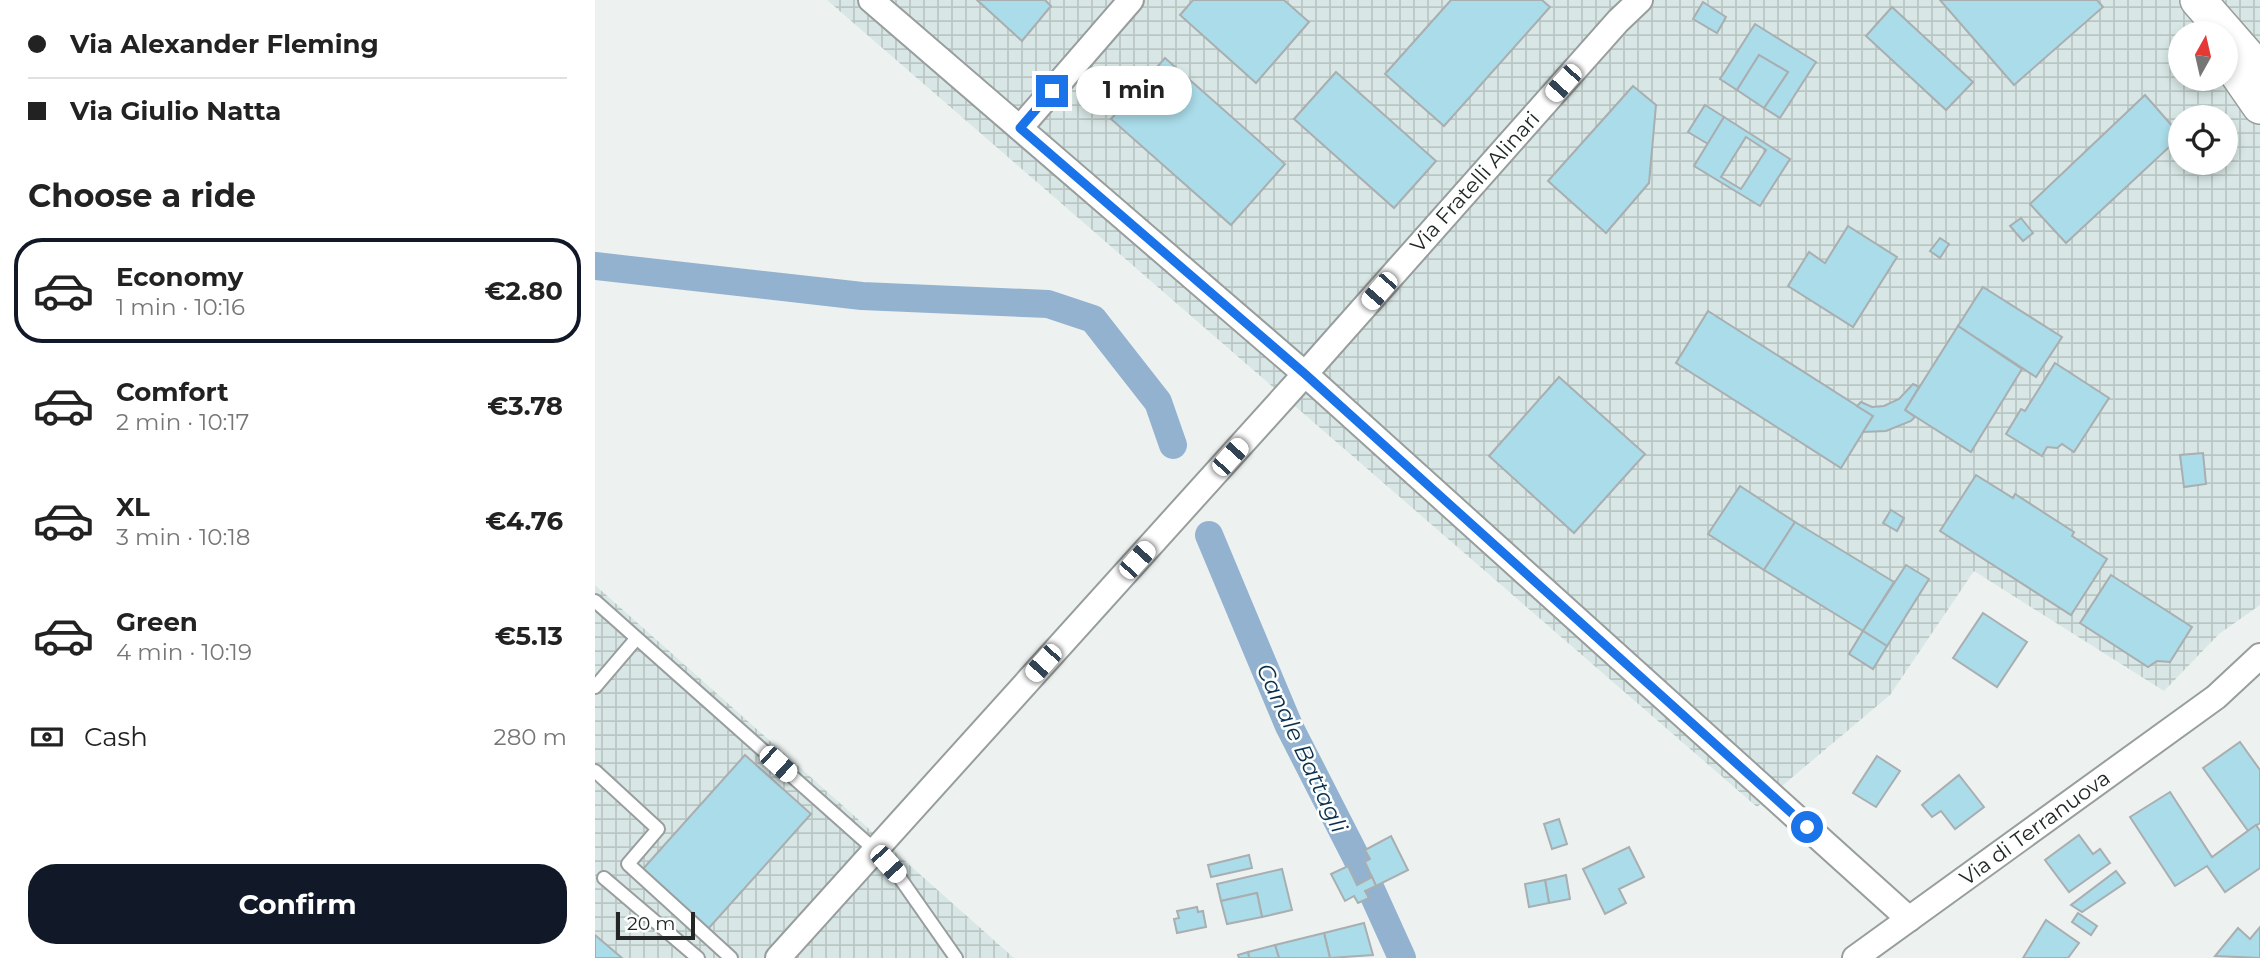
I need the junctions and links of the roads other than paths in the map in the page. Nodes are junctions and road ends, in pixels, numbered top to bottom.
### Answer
1 (871, 0) edge
2 (1131, 0) edge
3 (1640, 0) edge
4 (2190, 0) edge
5 (2198, 0) edge
6 (2212, 0) edge
7 (2203, 21) edge
8 (2260, 38) edge
9 (2260, 71) edge
10 (2238, 74) edge
11 (2260, 106) edge
12 (1020, 128) junction
13 (1305, 374) junction
14 (595, 601) edge
15 (636, 639) junction
16 (2260, 656) edge
17 (2260, 674) edge
18 (595, 687) edge
19 (2215, 697) junction
20 (595, 771) edge
21 (875, 849) junction
22 (604, 878) dead end
23 (1909, 919) junction
24 (698, 958) edge
25 (731, 958) edge
26 (778, 958) edge
27 (956, 958) edge
28 (1855, 958) edge

1 - 12 street
2 - 12 street
3 - 13 street, Via Fratelli Alinari
4 - 7 street
5 - 9 street
6 - 8 street
10 - 11 street
12 - 13 street
13 - 21 street, Via Fratelli Alinari
13 - 23 street
14 - 15 lane
15 - 18 lane
15 - 21 lane
16 - 19 street, Via di Terranuova
17 - 19 street, Via di Terranuova
19 - 23 street, Via di Terranuova
20 - 25 lane
21 - 26 street, Via Fratelli Alinari
21 - 27 lane
22 - 24 lane
23 - 28 street, Via di Terranuova

